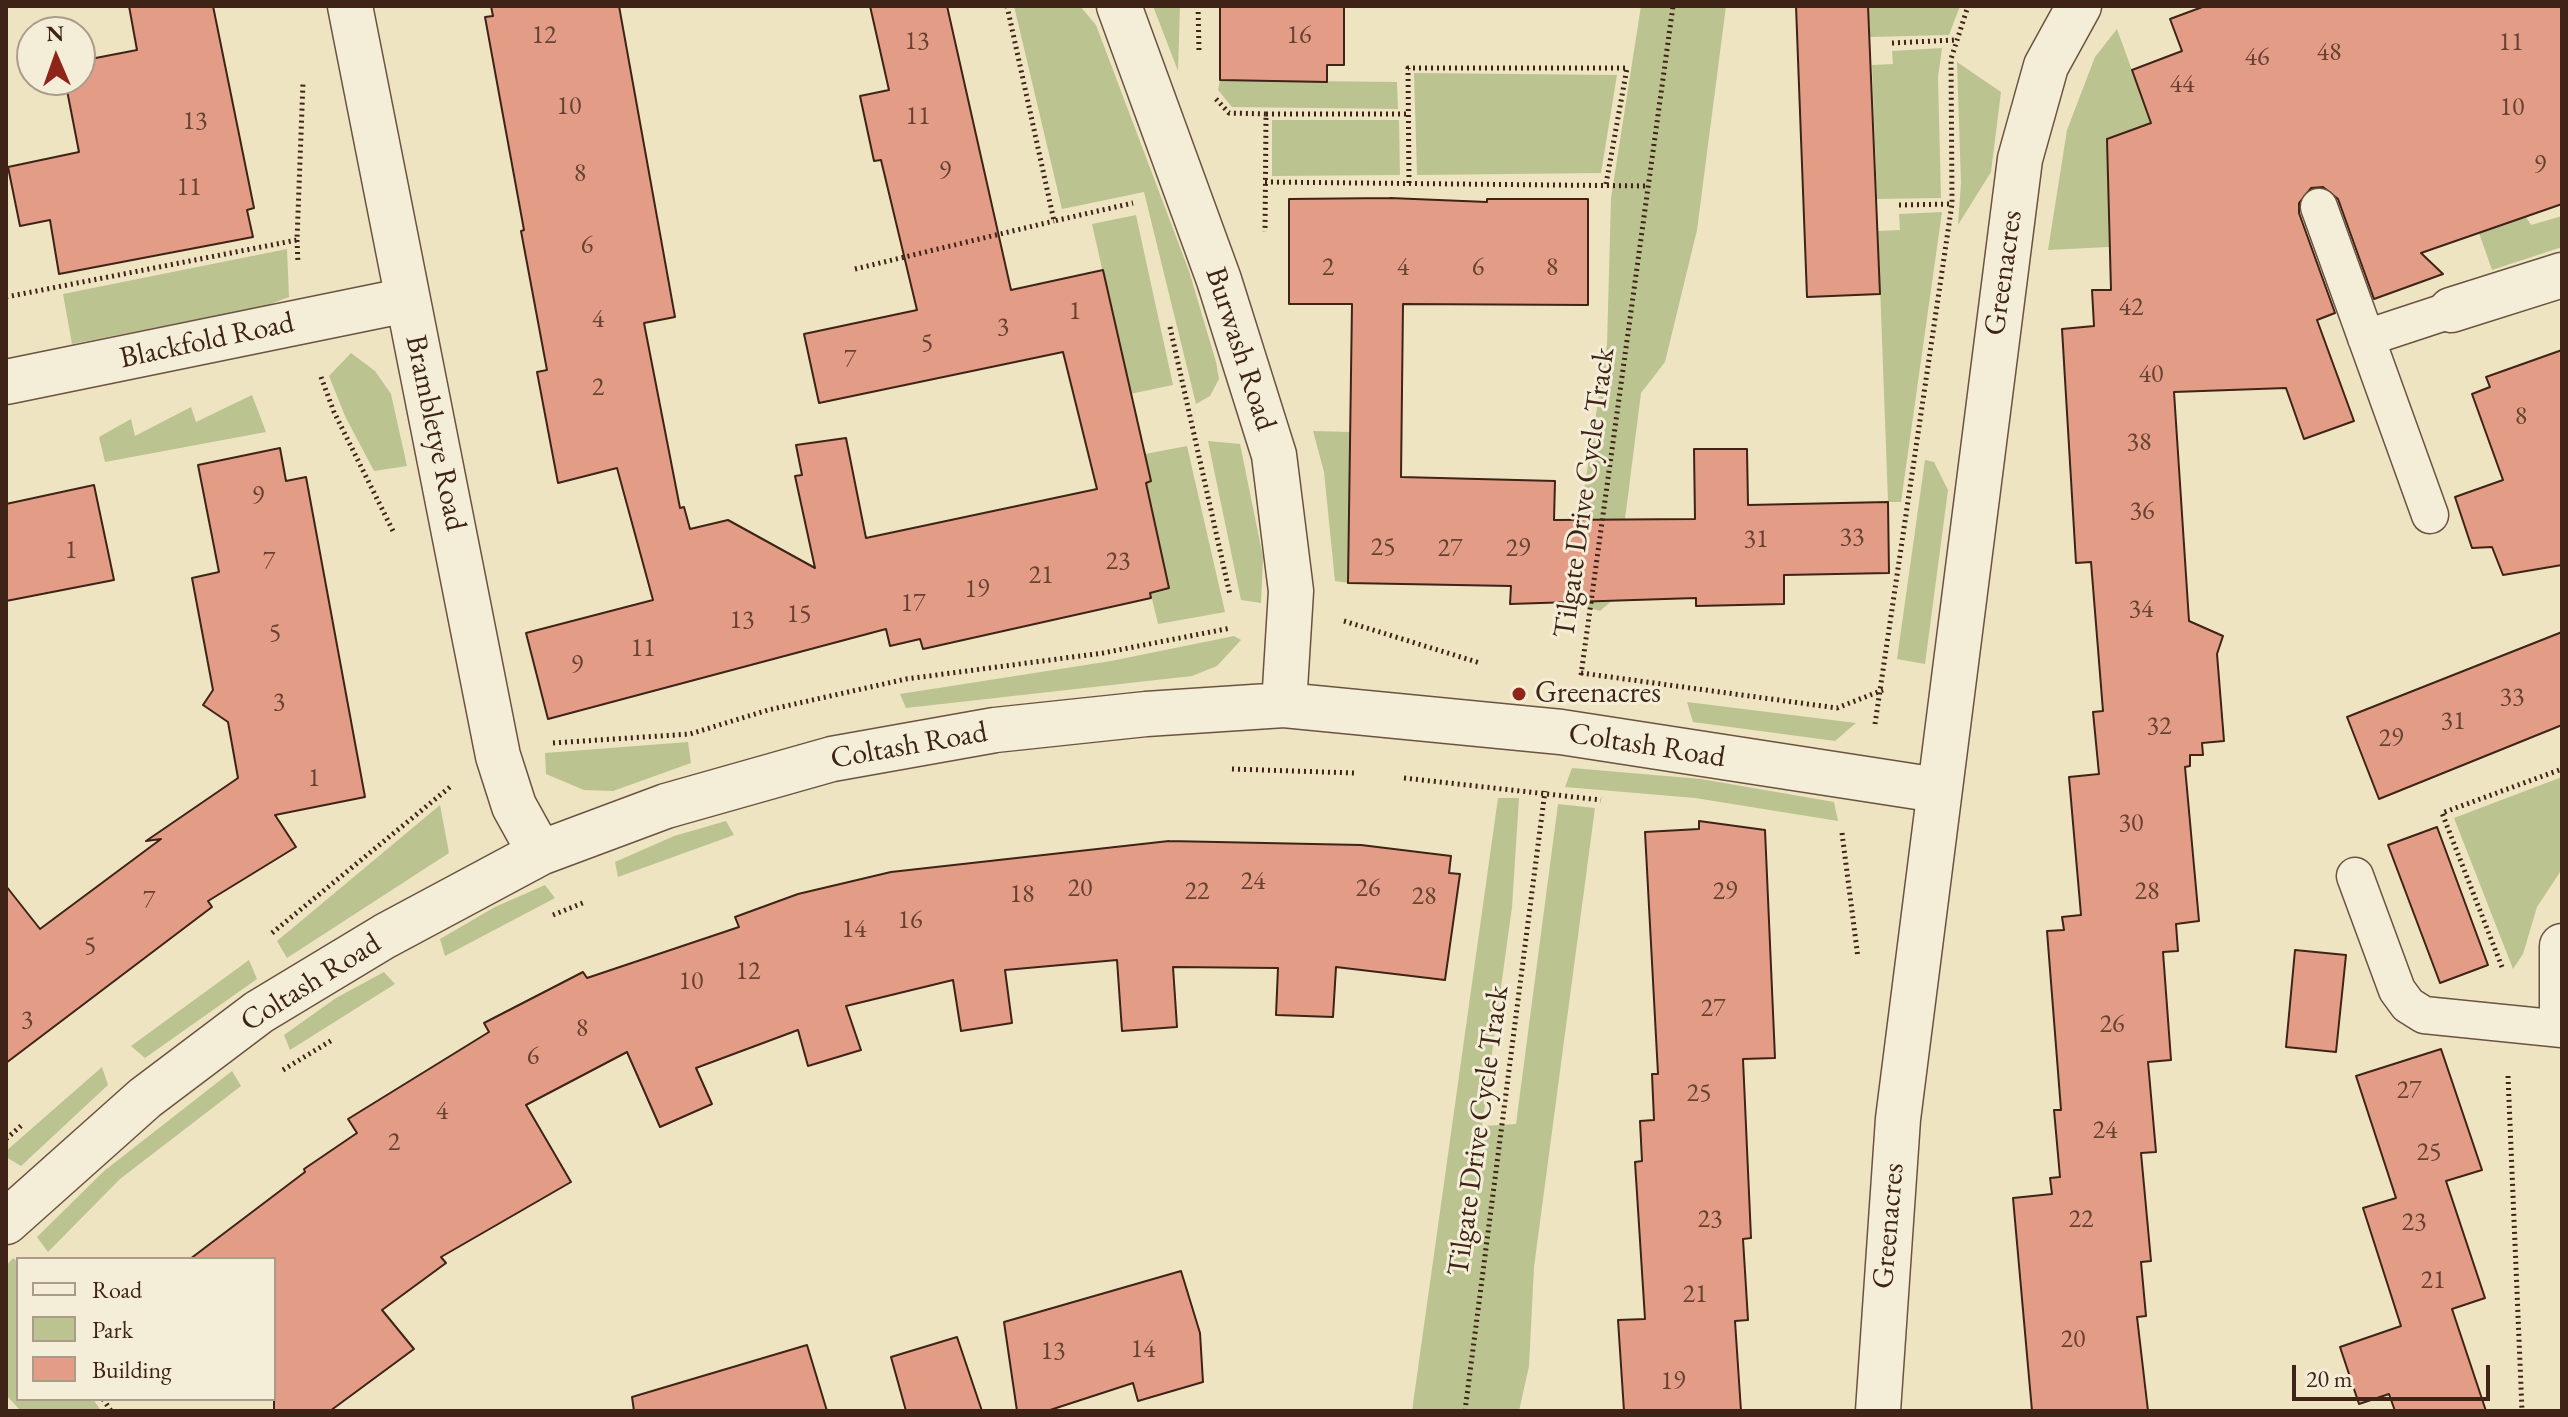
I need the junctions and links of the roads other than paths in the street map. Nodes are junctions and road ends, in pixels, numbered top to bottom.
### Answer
1 (350, 6) edge
2 (1119, 6) edge
3 (2079, 6) edge
4 (2319, 207) dead end
5 (2562, 275) edge
6 (407, 300) junction
7 (2451, 310) joint
8 (2366, 338) junction
9 (6, 382) edge
10 (2430, 515) dead end
11 (1284, 705) junction
12 (1937, 790) junction
13 (540, 853) junction
14 (2355, 876) dead end
15 (2562, 946) edge
16 (2562, 1013) edge
17 (2562, 1029) edge
18 (6, 1222) edge
19 (1878, 1411) edge

1 - 6 street, Brambletye Road
2 - 11 street, Burwash Road
3 - 12 street, Greenacres
4 - 8 lane
5 - 7 street
6 - 9 street, Blackfold Road
6 - 13 street, Brambletye Road
7 - 8 lane
8 - 10 lane
11 - 12 street, Coltash Road
11 - 13 street, Coltash Road
12 - 19 street, Greenacres
13 - 18 street, Coltash Road
14 - 17 lane
15 - 16 street

